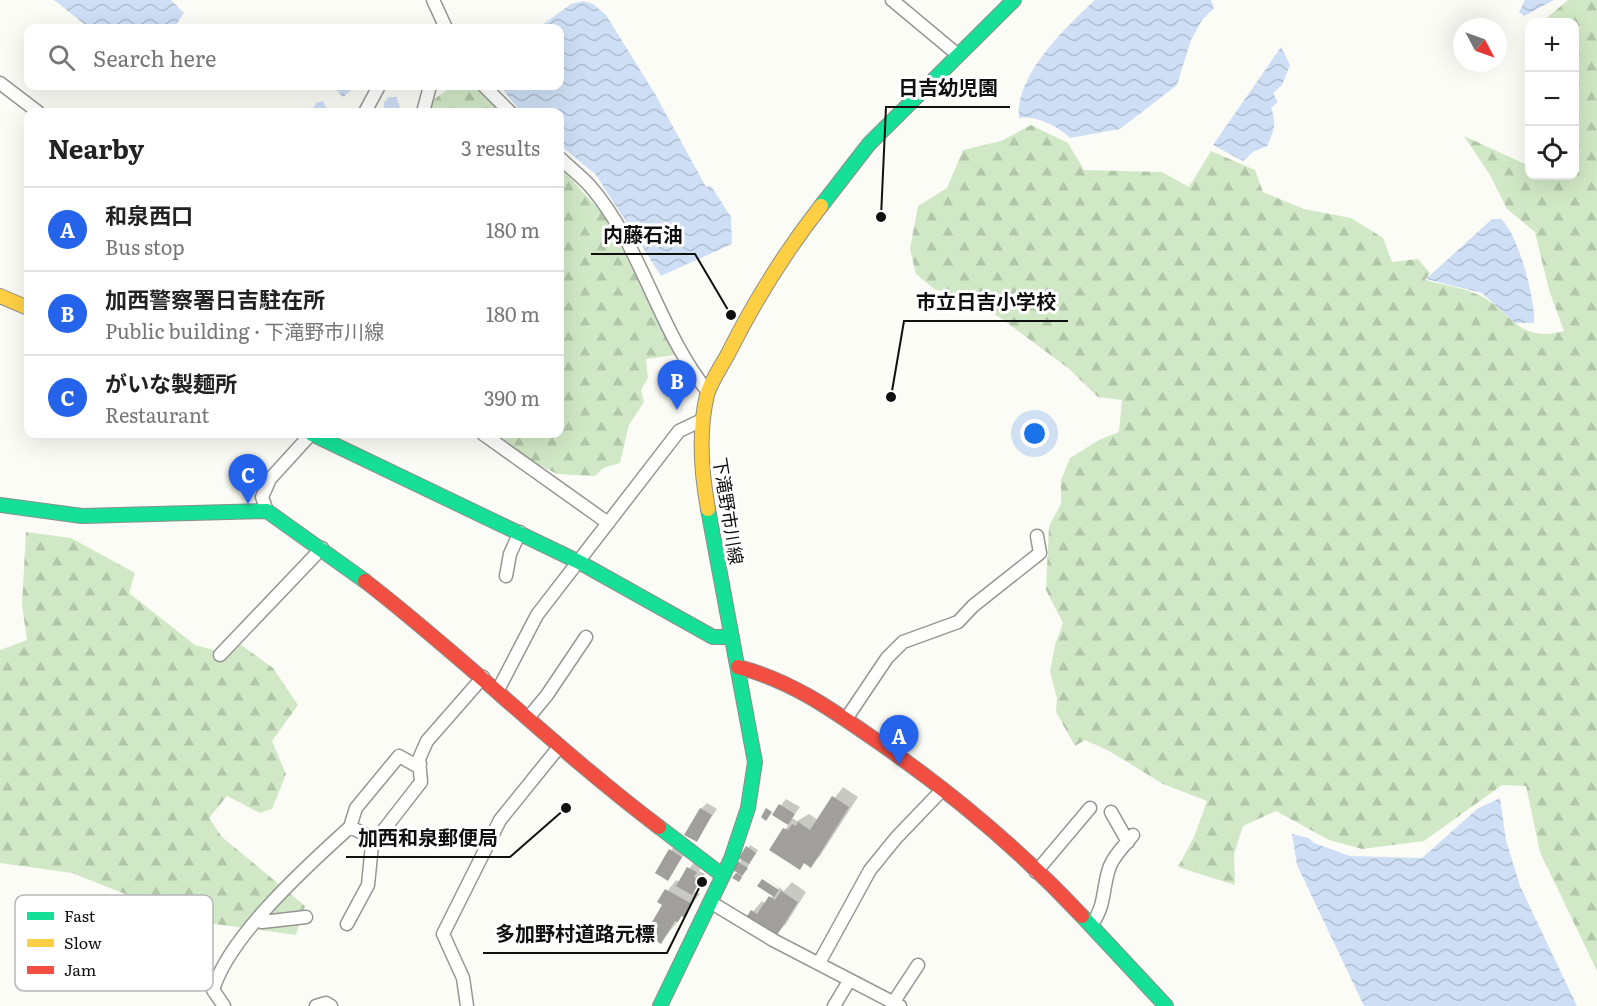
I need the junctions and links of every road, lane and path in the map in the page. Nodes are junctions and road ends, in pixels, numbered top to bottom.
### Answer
1 (433, 0) edge
2 (892, 0) edge
3 (1014, 0) edge
4 (444, 24) edge
5 (958, 55) junction
6 (0, 83) edge
7 (378, 90) edge
8 (429, 90) edge
9 (488, 90) edge
10 (33, 108) edge
11 (367, 108) edge
12 (424, 108) edge
13 (506, 108) edge
14 (564, 162) edge
15 (0, 296) edge
16 (24, 306) edge
17 (708, 392) junction
18 (702, 420) junction
19 (308, 438) edge
20 (320, 438) edge
21 (489, 438) edge
22 (0, 505) edge
23 (267, 511) junction
24 (608, 523) junction
25 (520, 532) junction
26 (1037, 536) dead end
27 (322, 548) junction
28 (579, 562) junction
29 (506, 576) dead end
30 (586, 637) dead end
31 (732, 637) junction
32 (220, 655) dead end
33 (738, 667) junction
34 (483, 677) junction
35 (498, 690) junction
36 (528, 718) junction
37 (846, 719) junction
38 (559, 747) junction
39 (420, 764) junction
40 (943, 789) junction
41 (1090, 808) dead end
42 (1111, 812) dead end
43 (351, 827) junction
44 (375, 839) junction
45 (1036, 872) junction
46 (722, 875) junction
47 (712, 903) junction
48 (306, 917) dead end
49 (257, 919) junction
50 (347, 924) dead end
51 (1091, 925) junction
52 (819, 963) junction
53 (918, 965) dead end
54 (849, 981) junction
55 (897, 1005) edge
56 (224, 1006) edge
57 (316, 1006) edge
58 (331, 1006) edge
59 (467, 1006) edge
60 (660, 1006) edge
61 (834, 1006) edge
62 (1166, 1006) edge

1 - 4 street
2 - 5 street
3 - 5 street, 下滝野市川線
5 - 17 street, 下滝野市川線
6 - 10 street
7 - 11 street
8 - 12 street
9 - 13 street
14 - 17 street
15 - 16 street
17 - 18 street, 下滝野市川線
18 - 24 street
18 - 31 street, 下滝野市川線
19 - 23 street
20 - 25 street
21 - 24 street
22 - 23 street
23 - 27 street
24 - 28 street
25 - 28 street
25 - 29 street
26 - 37 street
27 - 32 street
27 - 34 street
28 - 31 street
28 - 35 street
30 - 36 street
31 - 33 street, 下滝野市川線
33 - 37 street
33 - 46 street, 下滝野市川線
34 - 35 street
34 - 39 street
35 - 36 street
36 - 38 street
37 - 40 street
38 - 46 street
38 - 59 street
39 - 43 street
39 - 44 street
40 - 45 street
40 - 52 street
41 - 45 street
42 - 51 street
43 - 44 street
43 - 49 street
44 - 50 street
45 - 51 street
46 - 47 street, 下滝野市川線
47 - 52 street
47 - 60 street, 下滝野市川線
48 - 49 street
49 - 56 street
51 - 62 street
52 - 54 street
53 - 55 street
54 - 55 street
54 - 61 street
57 - 58 street

